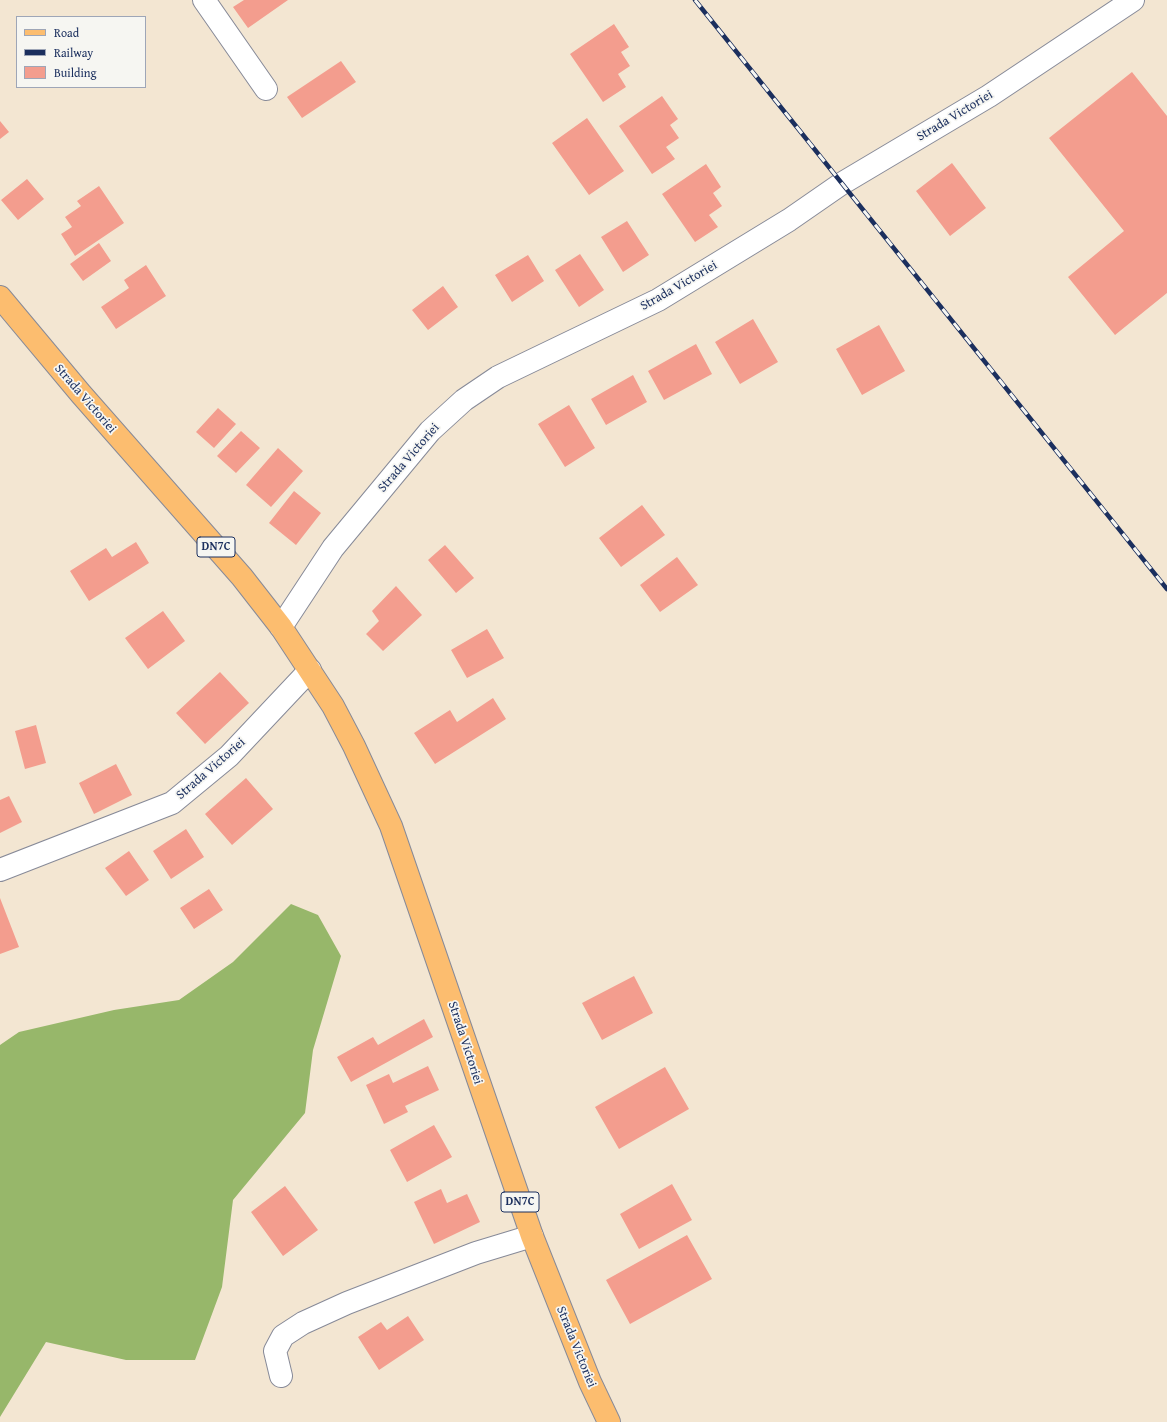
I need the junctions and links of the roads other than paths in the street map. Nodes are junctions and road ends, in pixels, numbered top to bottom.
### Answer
1 (204, 0) edge
2 (1134, 0) edge
3 (266, 89) dead end
4 (0, 297) edge
5 (281, 627) junction
6 (310, 670) junction
7 (0, 870) edge
8 (532, 1236) junction
9 (280, 1376) dead end
10 (609, 1422) edge

1 - 3 street
2 - 5 street, Strada Victoriei
4 - 5 main road, Strada Victoriei / DN7C
5 - 6 main road, Strada Victoriei / DN7C
6 - 7 street, Strada Victoriei
6 - 8 main road, Strada Victoriei / DN7C
8 - 9 street
8 - 10 main road, Strada Victoriei / DN7C

